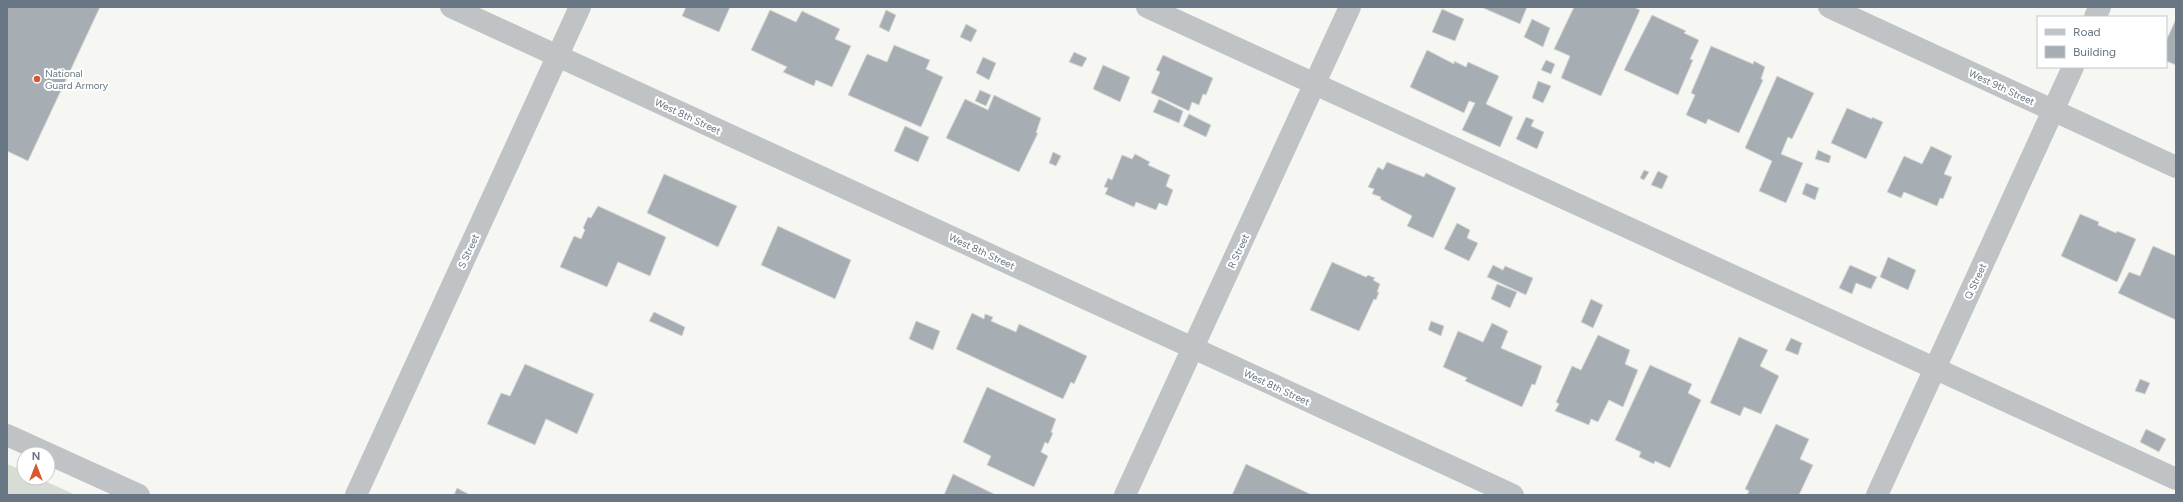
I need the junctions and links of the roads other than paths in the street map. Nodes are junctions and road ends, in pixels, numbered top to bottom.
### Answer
1 (451, 7) edge
2 (580, 7) edge
3 (1147, 7) edge
4 (1350, 7) edge
5 (1829, 7) edge
6 (558, 56) junction
7 (2073, 68) edge
8 (1315, 84) junction
9 (2053, 111) junction
10 (2176, 167) edge
11 (1193, 348) junction
12 (1935, 368) junction
13 (7, 435) edge
14 (2176, 479) edge
15 (139, 495) edge
16 (356, 495) edge
17 (1126, 495) edge
18 (1513, 495) edge
19 (1877, 495) edge

1 - 6 street, West 8th Street
2 - 6 street, S Street
3 - 8 street
4 - 8 street, R Street
5 - 9 street, West 9th Street
6 - 11 street, West 8th Street
6 - 16 street, S Street
7 - 9 street, Q Street
8 - 11 street, R Street
8 - 12 street
9 - 10 street, West 9th Street
9 - 12 street, Q Street
11 - 17 street, R Street
11 - 18 street, West 8th Street
12 - 14 street
12 - 19 street, Q Street
13 - 15 street

